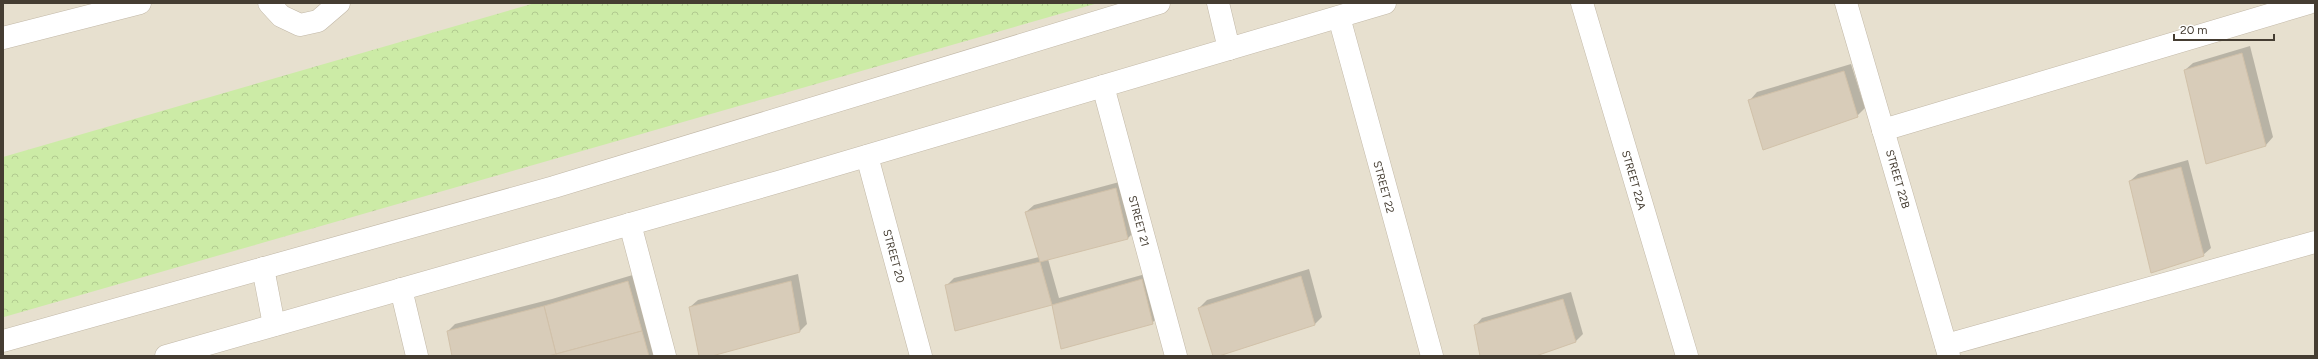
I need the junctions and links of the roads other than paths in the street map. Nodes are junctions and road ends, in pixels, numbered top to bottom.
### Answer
1 (140, 3) edge
2 (269, 3) edge
3 (339, 3) edge
4 (1160, 3) edge
5 (1218, 3) edge
6 (1385, 3) edge
7 (1582, 3) edge
8 (1846, 3) edge
9 (2309, 3) edge
10 (1339, 17) junction
11 (3, 38) edge
12 (1230, 49) junction
13 (1103, 86) junction
14 (1883, 130) junction
15 (867, 156) junction
16 (630, 224) junction
17 (2315, 242) edge
18 (263, 268) junction
19 (401, 289) junction
20 (274, 325) junction
21 (3, 341) edge
22 (1948, 351) edge
23 (166, 356) edge
24 (417, 356) edge
25 (665, 356) edge
26 (921, 356) edge
27 (1176, 356) edge
28 (1432, 356) edge
29 (1687, 356) edge

1 - 11 street
2 - 3 street
4 - 18 street
5 - 12 street
6 - 10 street
7 - 29 street, STREET 22A
8 - 14 street, STREET 22B
9 - 14 street
10 - 12 street
10 - 28 street, STREET 22
12 - 13 street
13 - 15 street
13 - 27 street, STREET 21
14 - 22 street, STREET 22B
15 - 16 street
15 - 26 street, STREET 20
16 - 19 street
16 - 25 street
17 - 22 street
18 - 20 street
18 - 21 street
19 - 20 street
19 - 24 street
20 - 23 street

